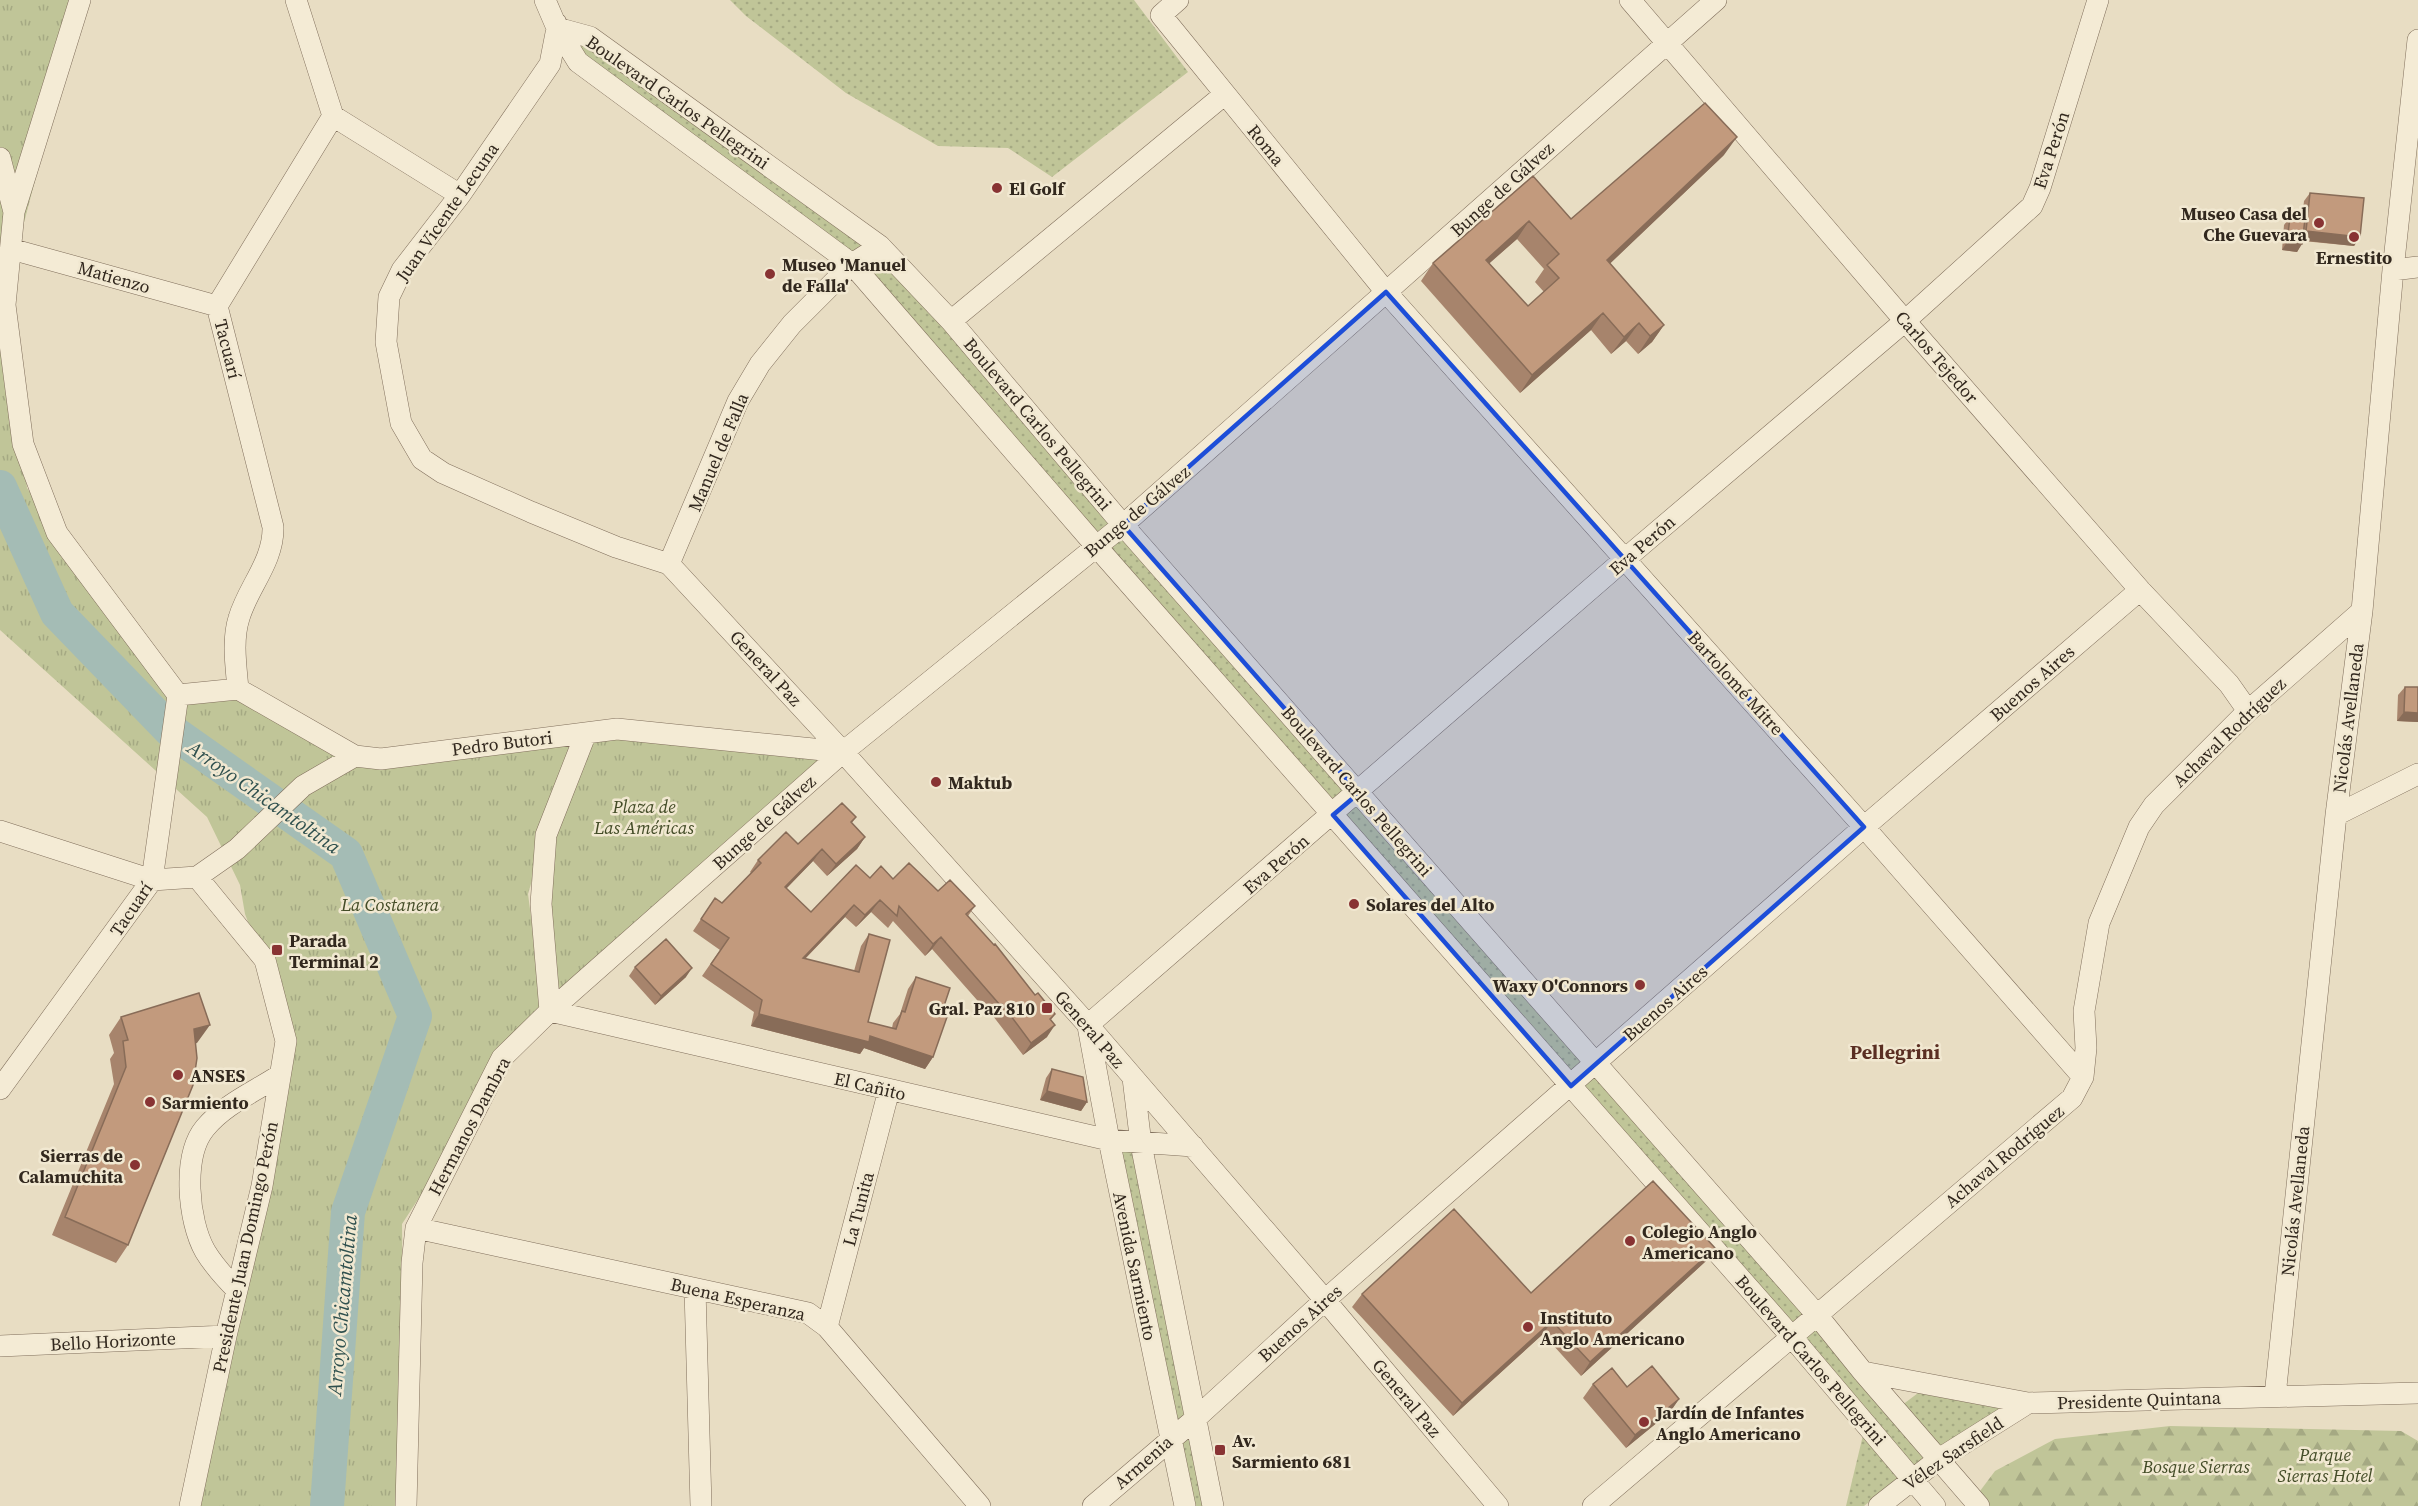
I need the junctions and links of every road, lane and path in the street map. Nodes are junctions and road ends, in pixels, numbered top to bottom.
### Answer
1 (80, 0) edge
2 (296, 0) edge
3 (545, 0) edge
4 (551, 0) edge
5 (1178, 0) edge
6 (1630, 0) edge
7 (1716, 0) edge
8 (2098, 0) edge
9 (557, 28) junction
10 (2418, 40) edge
11 (1668, 42) junction
12 (1225, 94) junction
13 (333, 116) junction
14 (0, 158) edge
15 (460, 195) junction
16 (14, 212) junction
17 (880, 246) junction
18 (11, 249) junction
19 (852, 264) junction
20 (2418, 267) edge
21 (2394, 270) junction
22 (1386, 292) junction
23 (217, 306) junction
24 (951, 321) junction
25 (1905, 321) junction
26 (1123, 525) junction
27 (1096, 546) junction
28 (1625, 560) junction
29 (669, 564) junction
30 (2140, 590) junction
31 (2362, 611) junction
32 (238, 689) junction
33 (178, 695) junction
34 (2248, 711) junction
35 (586, 733) junction
36 (843, 752) junction
37 (355, 756) junction
38 (2418, 774) edge
39 (1359, 793) junction
40 (1333, 815) junction
41 (2336, 815) junction
42 (1864, 827) junction
43 (0, 831) edge
44 (197, 877) junction
45 (152, 880) junction
46 (550, 1011) junction
47 (1088, 1025) junction
48 (1595, 1064) junction
49 (280, 1075) junction
50 (2083, 1077) junction
51 (1132, 1078) junction
52 (1571, 1086) junction
53 (0, 1089) edge
54 (889, 1090) junction
55 (1109, 1140) junction
56 (1141, 1144) junction
57 (1193, 1146) junction
58 (416, 1228) junction
59 (695, 1289) junction
60 (237, 1290) junction
61 (1324, 1299) junction
62 (1817, 1315) junction
63 (827, 1327) junction
64 (226, 1336) junction
65 (1791, 1336) junction
66 (0, 1346) edge
67 (1863, 1372) junction
68 (2418, 1393) edge
69 (2275, 1396) junction
70 (2028, 1403) junction
71 (1194, 1420) junction
72 (1170, 1438) junction
73 (1940, 1459) junction
74 (1913, 1479) junction
75 (190, 1506) edge
76 (406, 1506) edge
77 (701, 1506) edge
78 (980, 1506) edge
79 (1093, 1506) edge
80 (1185, 1506) edge
81 (1213, 1506) edge
82 (1498, 1506) edge
83 (1593, 1506) edge
84 (1879, 1506) edge
85 (1935, 1506) edge
86 (1979, 1506) edge

1 - 16 street
2 - 13 street
3 - 9 street
4 - 9 street
5 - 12 street, Roma
6 - 11 street, Carlos Tejedor
7 - 11 street, Bunge de Gálvez
8 - 25 street, Eva Perón
9 - 15 street, Juan Vicente Lecuna
9 - 17 street, Boulevard Carlos Pellegrini
9 - 19 street, Boulevard Carlos Pellegrini
10 - 21 street, Nicolás Avellaneda
11 - 22 street, Bunge de Gálvez
11 - 25 street, Carlos Tejedor
12 - 22 street, Roma
12 - 24 street
13 - 15 street
13 - 23 street, Tacuarí
14 - 16 street
15 - 29 street, Juan Vicente Lecuna
16 - 18 street
17 - 19 street, Manuel de Falla
17 - 24 street, Boulevard Carlos Pellegrini
18 - 23 street, Matienzo
18 - 33 street
19 - 27 street, Boulevard Carlos Pellegrini
19 - 29 street, Manuel de Falla
20 - 21 street
21 - 31 street, Nicolás Avellaneda
22 - 26 street, Bunge de Gálvez
22 - 28 street, Bartolomé Mitre
23 - 32 street, Tacuarí
24 - 26 street, Boulevard Carlos Pellegrini
25 - 28 street, Eva Perón
25 - 30 street, Carlos Tejedor
26 - 27 street, Bunge de Gálvez
26 - 39 street, Boulevard Carlos Pellegrini
27 - 36 street, Bunge de Gálvez
27 - 40 street, Boulevard Carlos Pellegrini
28 - 39 street, Eva Perón
28 - 42 street, Bartolomé Mitre
29 - 36 street, General Paz
30 - 34 street, Carlos Tejedor
30 - 42 street, Buenos Aires
31 - 34 street, Achaval Rodríguez
31 - 41 street, Nicolás Avellaneda
32 - 33 street
32 - 37 street, Pedro Butori
33 - 45 street, Tacuarí
34 - 50 street, Achaval Rodríguez
35 - 36 street, Pedro Butori
35 - 37 street, Pedro Butori
35 - 46 street
36 - 46 street, Bunge de Gálvez
36 - 47 street, General Paz
37 - 44 street
38 - 41 street
39 - 40 street, Eva Perón
39 - 48 street, Boulevard Carlos Pellegrini
40 - 47 street, Eva Perón
40 - 52 street, Boulevard Carlos Pellegrini
41 - 69 street, Nicolás Avellaneda
42 - 48 street, Buenos Aires
42 - 50 street, Bartolomé Mitre
43 - 45 street
44 - 45 street
44 - 49 street, Presidente Juan Domingo Perón
45 - 53 street, Tacuarí
46 - 54 street, El Cañito
46 - 58 street, Hermanos Dambra
47 - 51 street, General Paz
47 - 55 street, Avenida Sarmiento
48 - 52 street, Buenos Aires
48 - 62 street, Boulevard Carlos Pellegrini
49 - 60 street, Presidente Juan Domingo Perón
49 - 60 street
50 - 62 street, Achaval Rodríguez
51 - 56 street, Avenida Sarmiento
51 - 57 street, General Paz
52 - 61 street, Buenos Aires
52 - 65 street, Boulevard Carlos Pellegrini
54 - 55 street, El Cañito
54 - 63 street, La Tunita
55 - 56 street, El Cañito
55 - 72 street, Avenida Sarmiento
56 - 57 street, El Cañito
56 - 71 street, Avenida Sarmiento
57 - 61 street, General Paz
58 - 59 street, Buena Esperanza
58 - 76 street, Hermanos Dambra
59 - 63 street, Buena Esperanza
59 - 77 street
60 - 64 street, Presidente Juan Domingo Perón
61 - 71 street, Buenos Aires
61 - 82 street, General Paz
62 - 65 street, Achaval Rodríguez
62 - 67 street, Boulevard Carlos Pellegrini
63 - 78 street, Buena Esperanza
64 - 66 street, Bello Horizonte
64 - 75 street, Presidente Juan Domingo Perón
65 - 74 street, Boulevard Carlos Pellegrini
65 - 83 street, Achaval Rodríguez
67 - 70 street, Presidente Quintana
67 - 73 street, Boulevard Carlos Pellegrini
68 - 69 street, Presidente Quintana
69 - 70 street, Presidente Quintana
70 - 73 street, Vélez Sarsfield
71 - 72 street, Armenia
71 - 81 street, Avenida Sarmiento
72 - 79 street, Armenia
72 - 80 street, Avenida Sarmiento
73 - 74 street, Vélez Sarsfield
73 - 86 street, Boulevard Carlos Pellegrini
74 - 84 street, Vélez Sarsfield
74 - 85 street, Boulevard Carlos Pellegrini

